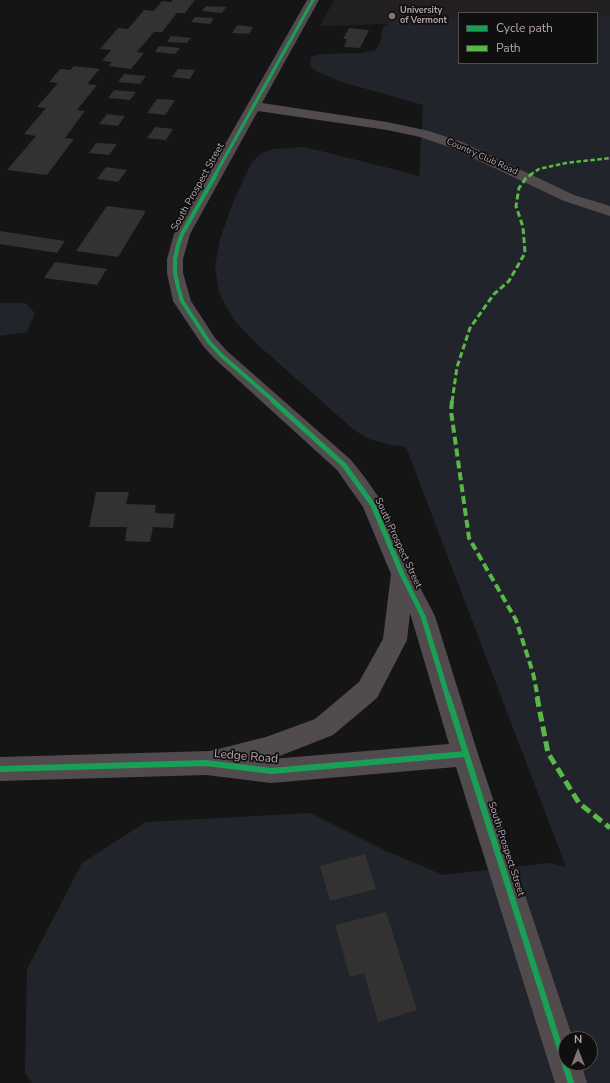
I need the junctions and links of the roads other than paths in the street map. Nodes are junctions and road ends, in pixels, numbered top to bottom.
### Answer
1 (313, 0) edge
2 (254, 106) junction
3 (610, 211) edge
4 (402, 574) junction
5 (465, 754) junction
6 (206, 764) junction
7 (0, 769) edge
8 (570, 1083) edge

1 - 2 street, South Prospect Street
2 - 3 street, Country Club Road
2 - 4 street, South Prospect Street
4 - 5 street, South Prospect Street
4 - 6 street, Ledge Road
5 - 6 street, Ledge Road
5 - 8 street, South Prospect Street
6 - 7 street, Ledge Road

